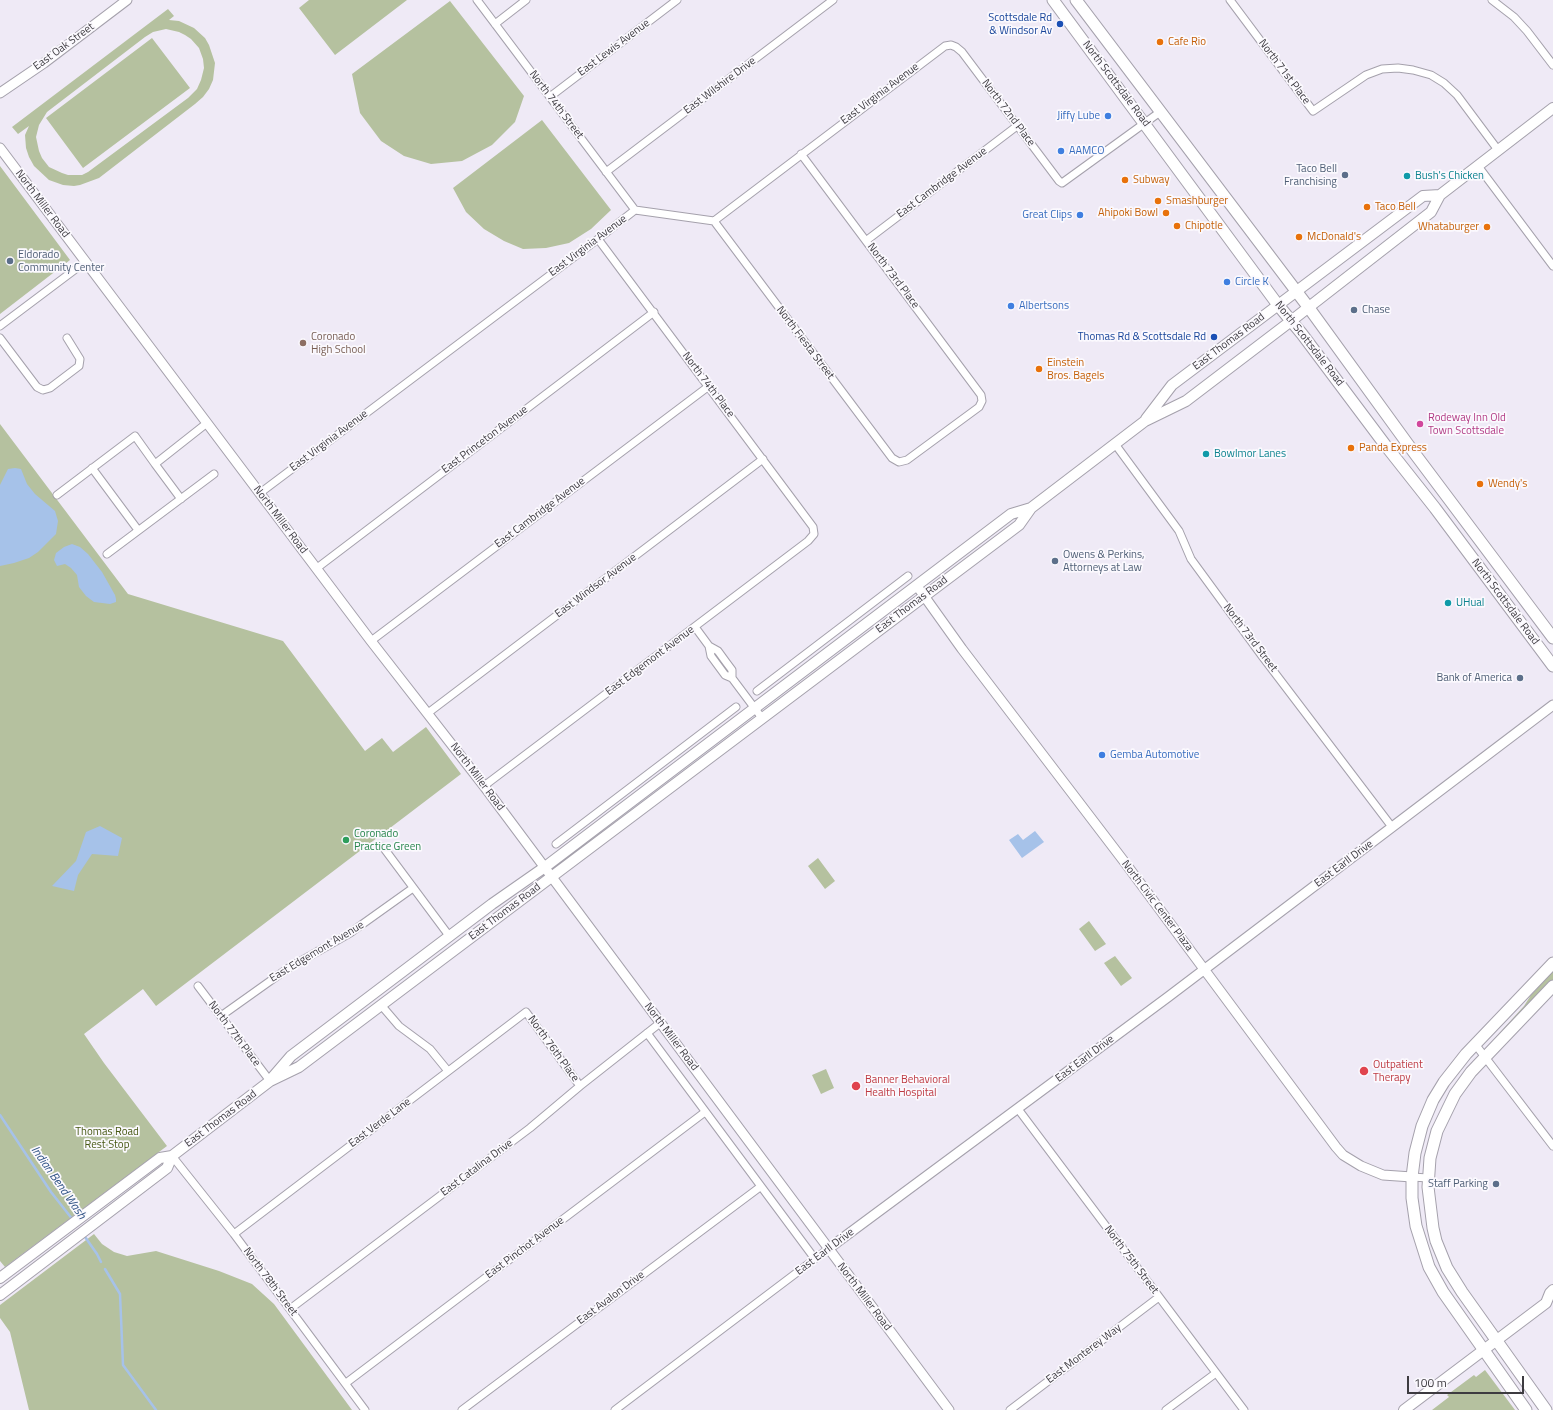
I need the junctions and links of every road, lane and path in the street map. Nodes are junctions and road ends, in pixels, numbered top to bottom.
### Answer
1 (127, 0) edge
2 (477, 0) edge
3 (526, 0) edge
4 (677, 0) edge
5 (833, 0) edge
6 (1053, 0) edge
7 (1076, 0) edge
8 (1230, 0) edge
9 (1492, 0) edge
10 (495, 24) junction
11 (951, 45) joint
12 (1553, 66) edge
13 (0, 93) edge
14 (551, 96) junction
15 (1553, 108) edge
16 (1160, 112) junction
17 (1145, 123) junction
18 (1017, 126) junction
19 (0, 148) edge
20 (1188, 149) junction
21 (1498, 150) junction
22 (801, 154) junction
23 (1172, 161) junction
24 (1478, 166) junction
25 (606, 172) junction
26 (1440, 195) junction
27 (634, 210) junction
28 (714, 221) junction
29 (598, 238) junction
30 (867, 240) junction
31 (85, 262) junction
32 (1553, 266) edge
33 (1296, 292) junction
34 (1278, 305) junction
35 (1308, 308) junction
36 (654, 312) junction
37 (1291, 321) junction
38 (0, 326) edge
39 (0, 338) edge
40 (67, 338) dead end
41 (709, 386) junction
42 (982, 401) joint
43 (1145, 421) junction
44 (207, 424) junction
45 (1115, 444) junction
46 (763, 459) junction
47 (155, 464) junction
48 (92, 468) junction
49 (214, 474) dead end
50 (260, 493) junction
51 (57, 495) dead end
52 (181, 499) junction
53 (1031, 508) junction
54 (138, 530) junction
55 (814, 534) joint
56 (107, 554) dead end
57 (317, 568) junction
58 (908, 576) dead end
59 (917, 586) junction
60 (924, 596) junction
61 (860, 612) junction
62 (868, 622) junction
63 (695, 627) junction
64 (1553, 638) edge
65 (371, 641) junction
66 (1553, 666) edge
67 (774, 678) junction
68 (781, 687) junction
69 (757, 691) dead end
70 (789, 698) junction
71 (1553, 705) edge
72 (736, 707) dead end
73 (754, 707) junction
74 (428, 713) junction
75 (722, 718) junction
76 (762, 718) junction
77 (729, 726) junction
78 (737, 737) junction
79 (484, 786) junction
80 (598, 812) junction
81 (605, 821) junction
82 (1392, 827) junction
83 (556, 844) dead end
84 (383, 847) dead end
85 (545, 867) junction
86 (552, 876) junction
87 (413, 888) junction
88 (450, 937) junction
89 (1553, 963) edge
90 (1204, 970) junction
91 (198, 986) dead end
92 (1553, 986) edge
93 (381, 1005) junction
94 (526, 1012) joint
95 (221, 1016) junction
96 (660, 1023) junction
97 (647, 1034) junction
98 (1475, 1044) junction
99 (1485, 1057) junction
100 (448, 1071) junction
101 (270, 1081) junction
102 (580, 1086) junction
103 (1018, 1109) junction
104 (705, 1112) junction
105 (1553, 1146) edge
106 (172, 1156) junction
107 (1412, 1177) junction
108 (1428, 1178) junction
109 (760, 1187) junction
110 (234, 1234) junction
111 (828, 1249) junction
112 (815, 1259) junction
113 (4, 1275) edge
114 (1553, 1290) edge
115 (0, 1295) edge
116 (1159, 1297) junction
117 (1550, 1303) edge
118 (290, 1310) junction
119 (1497, 1341) junction
120 (1484, 1350) junction
121 (1216, 1373) junction
122 (346, 1383) junction
123 (365, 1410) edge
124 (462, 1410) edge
125 (615, 1410) edge
126 (948, 1410) edge
127 (1010, 1410) edge
128 (1166, 1410) edge
129 (1244, 1410) edge
130 (1404, 1410) edge
131 (1526, 1410) edge
132 (1546, 1410) edge

1 - 13 street, East Oak Street
2 - 10 street, North 74th Street
3 - 10 street
4 - 14 street, East Lewis Avenue
5 - 25 street, East Wilshire Drive
6 - 17 main road, North Scottsdale Road
7 - 16 main road, North Scottsdale Road
8 - 21 street, North 71st Place
9 - 12 street
10 - 14 street, North 74th Street
11 - 18 street, North 72nd Place
11 - 22 street, East Virginia Avenue
14 - 25 street, North 74th Street
15 - 21 main road, East Thomas Road
16 - 17 street
16 - 20 main road, North Scottsdale Road
17 - 18 street, North 72nd Place
17 - 23 main road, North Scottsdale Road
18 - 30 street, East Cambridge Avenue
19 - 31 street, North Miller Road
20 - 23 main road
20 - 33 main road, North Scottsdale Road
21 - 24 main road, East Thomas Road
22 - 28 street, East Virginia Avenue
22 - 30 street, North 73rd Place
23 - 34 main road, North Scottsdale Road
24 - 26 main road, East Thomas Road
24 - 32 street
25 - 27 street, North 74th Street
26 - 33 main road, East Thomas Road
26 - 35 main road, East Thomas Road
27 - 28 street, East Virginia Avenue
27 - 29 street, East Virginia Avenue
28 - 42 street, North Fiesta Street
29 - 36 street, North 74th Place
29 - 50 street, East Virginia Avenue
30 - 42 street, North 73rd Place
31 - 38 street
31 - 44 street, North Miller Road
33 - 34 main road, East Thomas Road
33 - 35 main road, North Scottsdale Road
34 - 37 main road, North Scottsdale Road
34 - 43 main road, East Thomas Road
35 - 37 main road, East Thomas Road
35 - 64 main road, North Scottsdale Road
36 - 41 street, North 74th Place
36 - 57 street, East Princeton Avenue
37 - 43 main road, East Thomas Road
37 - 66 main road, North Scottsdale Road
39 - 40 street
41 - 46 street, North 74th Place
41 - 65 street, East Cambridge Avenue
43 - 45 main road, East Thomas Road
44 - 47 street
44 - 50 street, North Miller Road
45 - 53 main road, East Thomas Road
45 - 82 street, North 73rd Street
46 - 55 street, North 74th Place
46 - 74 street, East Windsor Avenue
47 - 48 street
47 - 52 street
48 - 51 street
48 - 54 street
49 - 52 street
50 - 57 street, North Miller Road
52 - 54 street
53 - 59 main road, East Thomas Road
53 - 60 main road, East Thomas Road
54 - 56 street
55 - 63 street, East Edgemont Avenue
57 - 65 street, North Miller Road
58 - 61 street
59 - 60 street, North Civic Center Plaza
59 - 62 main road, East Thomas Road
60 - 70 main road, East Thomas Road
60 - 90 street, North Civic Center Plaza
61 - 62 street, East Thomas Road
61 - 67 street
62 - 68 main road, East Thomas Road
63 - 73 street
63 - 79 street, East Edgemont Avenue
65 - 74 street, North Miller Road
67 - 68 street
67 - 69 street
68 - 70 street
68 - 73 main road, East Thomas Road
70 - 76 main road, East Thomas Road
71 - 82 street, East Earll Drive
72 - 75 street
73 - 76 street
73 - 77 main road, East Thomas Road
74 - 79 street, North Miller Road
75 - 77 street
75 - 80 street
76 - 78 main road, East Thomas Road
77 - 78 street
77 - 81 main road, East Thomas Road
78 - 86 main road, East Thomas Road
79 - 85 street, North Miller Road
80 - 81 street
80 - 83 street
81 - 85 main road, East Thomas Road
82 - 90 street, East Earll Drive
84 - 87 street
85 - 86 street, North Miller Road
85 - 88 main road, East Thomas Road
86 - 93 main road, East Thomas Road
86 - 96 street, North Miller Road
87 - 88 street
87 - 95 street, East Edgemont Avenue
88 - 101 main road, East Thomas Road
89 - 98 main road
90 - 103 street, East Earll Drive
90 - 107 street, North Civic Center Plaza
91 - 95 street, North 77th Place
92 - 99 main road
93 - 100 street
93 - 101 main road, East Thomas Road
94 - 100 street, East Verde Lane
94 - 102 street, North 76th Place
95 - 101 street, North 77th Place
96 - 97 street, East Catalina Drive
96 - 111 street, North Miller Road
97 - 102 street, East Catalina Drive
97 - 104 street, North Miller Road
98 - 99 street
98 - 107 main road
99 - 105 street
99 - 108 main road
100 - 110 street, East Verde Lane
101 - 106 main road, East Thomas Road
102 - 118 street, East Catalina Drive
103 - 111 street, East Earll Drive
103 - 116 street, North 75th Street
104 - 109 street, North Miller Road
104 - 122 street, East Pinchot Avenue
106 - 110 street, North 78th Street
106 - 113 main road, East Thomas Road
106 - 115 main road, East Thomas Road
107 - 108 street, North Civic Center Plaza
107 - 120 main road
108 - 119 main road
109 - 112 street, North Miller Road
109 - 124 street, East Avalon Drive
110 - 118 street, North 78th Street
111 - 112 street, East Earll Drive
111 - 126 street, North Miller Road
112 - 125 street, East Earll Drive
114 - 117 main road
116 - 121 street, North 75th Street
116 - 127 street, East Monterey Way
117 - 119 main road
118 - 122 street, North 78th Street
119 - 120 main road
119 - 132 main road
120 - 130 main road
120 - 131 main road
121 - 128 street
121 - 129 street, North 75th Street
122 - 123 street, North 78th Street

